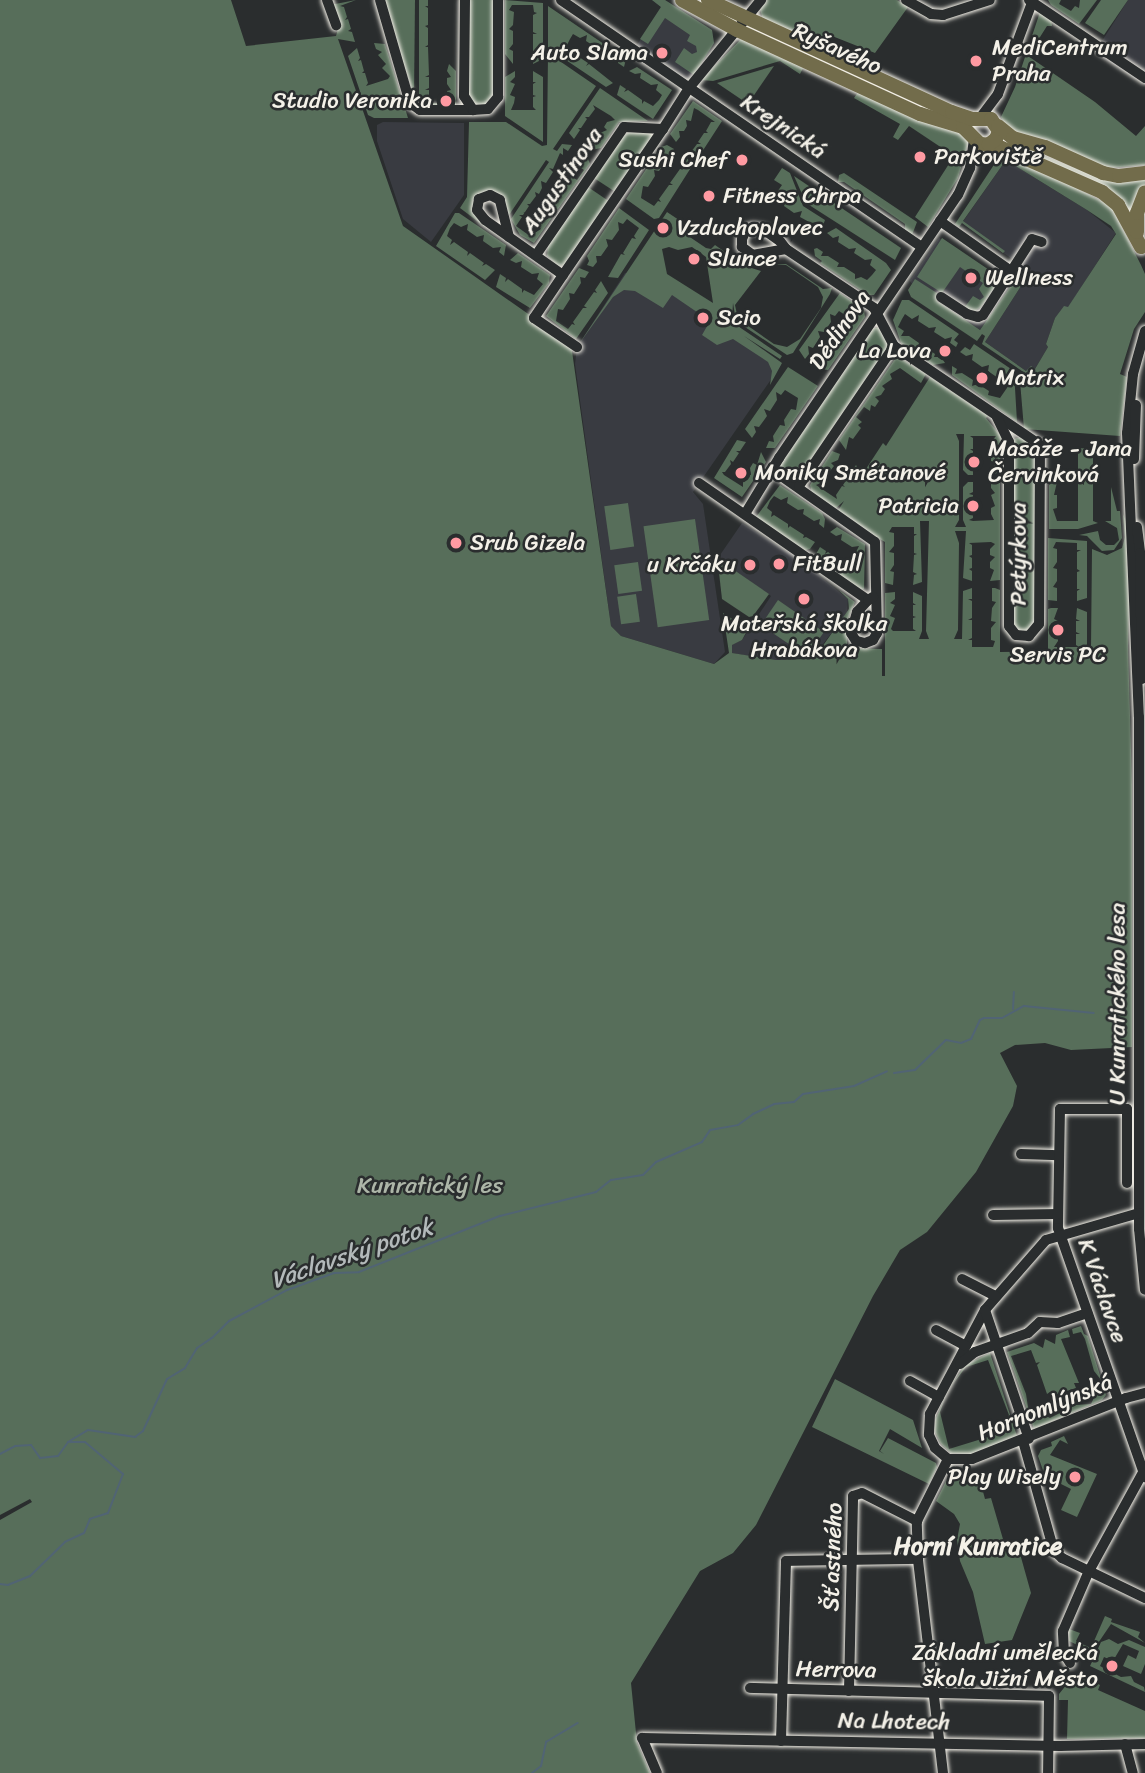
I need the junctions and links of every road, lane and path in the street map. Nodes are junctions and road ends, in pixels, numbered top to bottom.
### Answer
1 (327, 0) edge
2 (380, 0) edge
3 (465, 0) edge
4 (498, 0) edge
5 (561, 0) edge
6 (682, 0) edge
7 (708, 0) edge
8 (761, 0) edge
9 (906, 0) edge
10 (990, 0) edge
11 (1031, 0) edge
12 (741, 24) junction
13 (336, 25) dead end
14 (1145, 78) edge
15 (689, 88) junction
16 (999, 94) junction
17 (473, 110) junction
18 (980, 118) junction
19 (998, 126) junction
20 (663, 129) junction
21 (981, 141) junction
22 (1145, 173) edge
23 (1145, 192) edge
24 (940, 221) junction
25 (509, 237) dead end
26 (1042, 242) dead end
27 (922, 247) junction
28 (786, 249) dead end
29 (1144, 251) edge
30 (536, 255) junction
31 (1012, 271) junction
32 (563, 275) junction
33 (941, 298) dead end
34 (878, 313) junction
35 (1145, 331) edge
36 (894, 346) junction
37 (577, 347) dead end
38 (1145, 352) edge
39 (997, 417) junction
40 (1026, 434) junction
41 (1009, 442) junction
42 (774, 471) junction
43 (699, 483) dead end
44 (799, 486) junction
45 (745, 514) junction
46 (1139, 717) junction
47 (1142, 784) edge
48 (1021, 1154) dead end
49 (1059, 1155) junction
50 (1127, 1183) dead end
51 (1139, 1213) junction
52 (1058, 1214) junction
53 (993, 1215) dead end
54 (1060, 1234) junction
55 (962, 1279) dead end
56 (1145, 1290) edge
57 (996, 1296) junction
58 (985, 1310) junction
59 (1087, 1313) junction
60 (936, 1330) dead end
61 (997, 1343) junction
62 (966, 1346) junction
63 (951, 1374) junction
64 (910, 1381) dead end
65 (1145, 1393) edge
66 (939, 1397) junction
67 (1117, 1401) junction
68 (1026, 1440) junction
69 (948, 1458) junction
70 (1143, 1475) edge
71 (917, 1521) junction
72 (918, 1559) junction
73 (853, 1560) junction
74 (1089, 1571) junction
75 (1145, 1598) edge
76 (1070, 1663) dead end
77 (750, 1688) dead end
78 (782, 1690) junction
79 (849, 1691) junction
80 (935, 1693) junction
81 (780, 1741) junction
82 (941, 1744) junction
83 (1125, 1744) junction
84 (1145, 1744) edge
85 (1051, 1746) junction
86 (657, 1773) edge
87 (943, 1773) edge
88 (1048, 1773) edge
89 (1133, 1773) edge

1 - 13 street
2 - 17 street
3 - 17 street
4 - 17 street
5 - 15 street, Krejnická
6 - 12 main road, Ryšavého
7 - 12 main road, Ryšavého
8 - 12 street
9 - 10 street
11 - 14 street
11 - 16 street
12 - 15 street
12 - 18 main road, Ryšavého
12 - 21 main road, Ryšavého
15 - 20 street
15 - 27 street, Krejnická
16 - 18 street
16 - 19 street
18 - 19 main road, Ryšavého
18 - 21 main road
19 - 21 main road
19 - 22 main road, Ryšavého
20 - 30 street, Augustinova
20 - 32 street
21 - 24 street, Dědinova
21 - 29 main road, Ryšavého
23 - 29 main road
24 - 27 street, Dědinova
24 - 31 street
25 - 30 street, Augustinova
26 - 31 street
27 - 34 street, Dědinova
28 - 34 street
30 - 32 street, Augustinova
31 - 33 street
32 - 37 street
34 - 36 street, Petýrkova
34 - 42 street, Dědinova
35 - 46 street, U Kunratického lesa
36 - 39 street, Petýrkova
36 - 44 street
38 - 46 street, U Kunratického lesa
39 - 40 street, Petýrkova
39 - 41 street, Petýrkova
40 - 41 street
40 - 41 street, Petýrkova
42 - 44 street
42 - 45 street, Dědinova
43 - 45 street
44 - 45 street
46 - 47 street, U Kunratického lesa
47 - 51 street, U Kunratického lesa
48 - 49 street
49 - 50 street, K Václavce
49 - 52 street, K Václavce
51 - 54 street
51 - 56 street, U Kunratického lesa
52 - 53 street
52 - 54 street, K Václavce
54 - 57 street
54 - 59 street, K Václavce
55 - 57 street
57 - 58 street
58 - 61 street
58 - 62 street
59 - 61 street
59 - 67 street, K Václavce
60 - 62 street
61 - 63 street
61 - 68 street
62 - 63 street
63 - 66 street
64 - 66 street
65 - 67 street, Hornomlýnská
66 - 69 street
67 - 68 street, Hornomlýnská
67 - 70 street, K Václavce
68 - 69 street, Hornomlýnská
68 - 74 street
69 - 71 street
70 - 74 street
71 - 72 street
71 - 73 street, Šťastného
72 - 73 street
72 - 80 street
73 - 78 street
73 - 79 street, Šťastného
74 - 75 street
74 - 76 street
77 - 78 street, Herrova
78 - 79 street, Herrova
78 - 81 street
79 - 80 street, Herrova
80 - 82 street
80 - 85 street, Herrova
81 - 82 street, Na Lhotech
81 - 86 street, Na Lhotech
82 - 85 street, Na Lhotech
82 - 87 street
83 - 84 street, Na Lhotech
83 - 85 street, Na Lhotech
83 - 89 street
85 - 88 street

